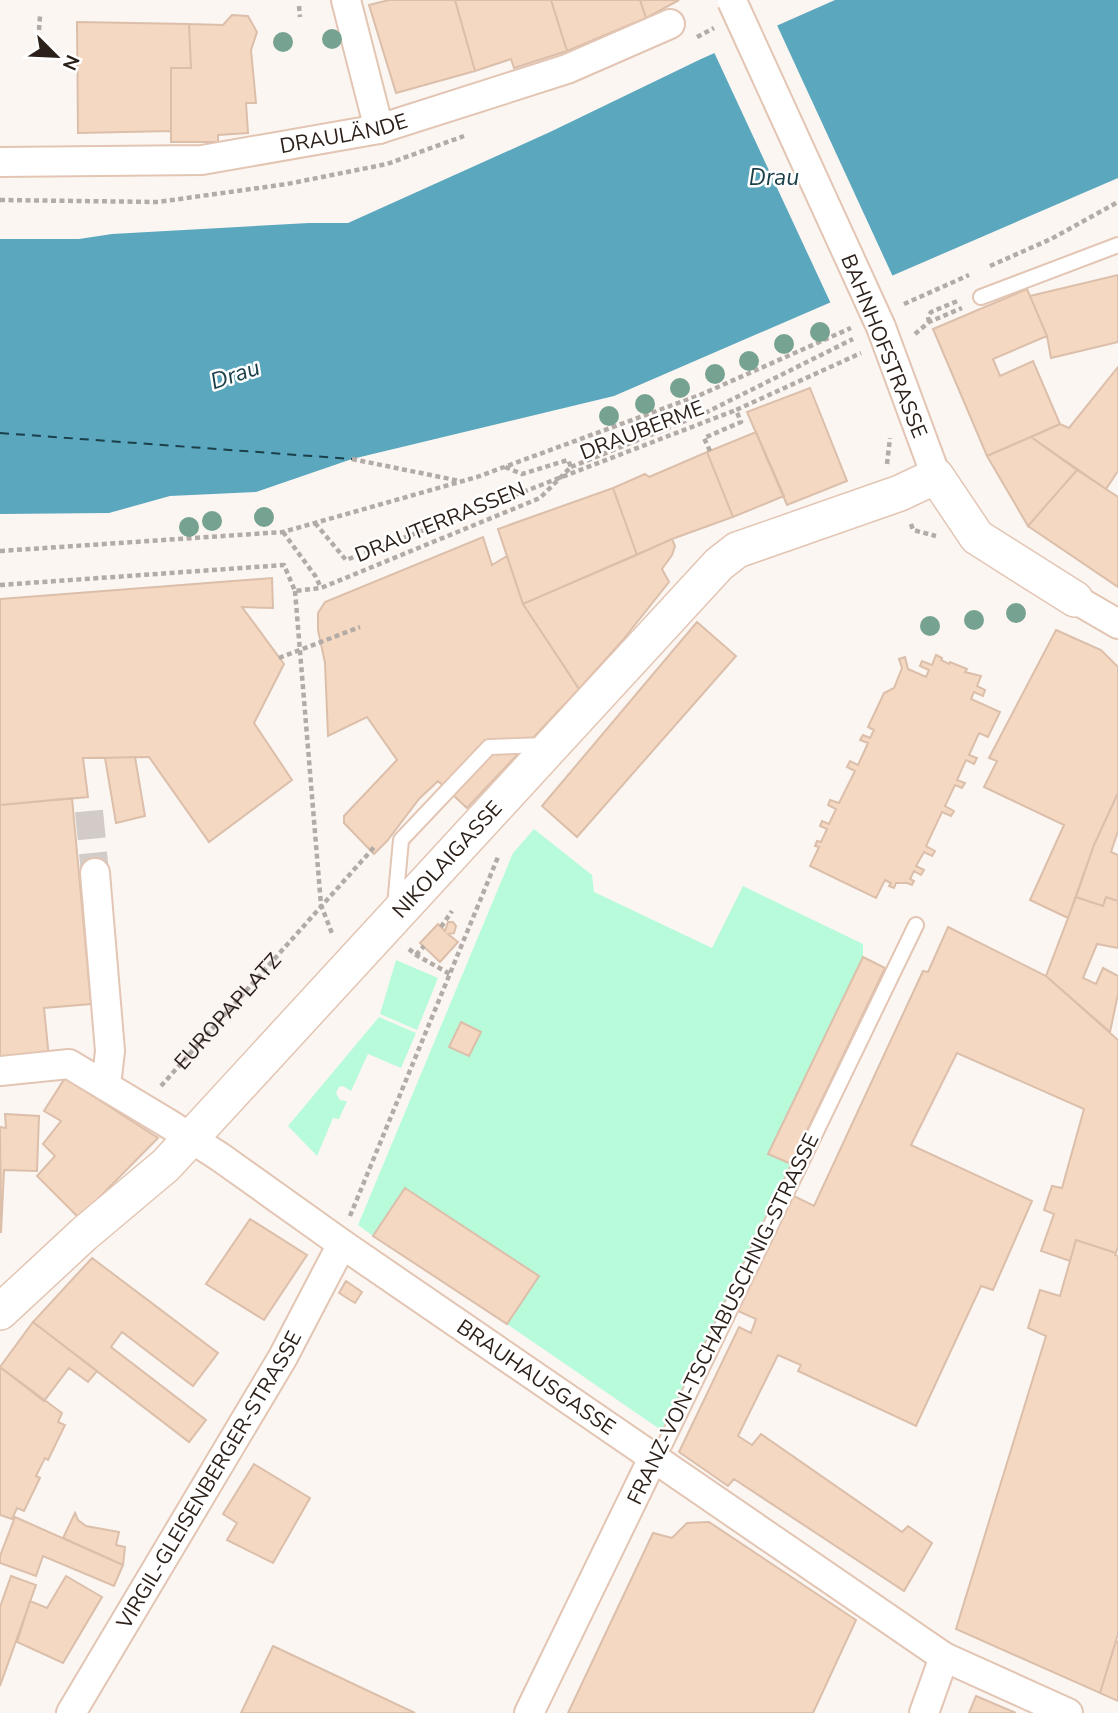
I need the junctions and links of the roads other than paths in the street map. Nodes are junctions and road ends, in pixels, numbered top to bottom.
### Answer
1 (346, 0) edge
2 (731, 1) edge
3 (670, 24) dead end
4 (379, 129) junction
5 (0, 162) edge
6 (1118, 245) edge
7 (981, 297) road end
8 (936, 476) junction
9 (1075, 599) joint
10 (1118, 624) edge
11 (553, 745) junction
12 (95, 873) tunnel mouth
13 (916, 925) dead end
14 (397, 929) junction
15 (0, 1071) edge
16 (106, 1086) junction
17 (191, 1138) junction
18 (346, 1232) junction
19 (2, 1308) edge
20 (653, 1458) junction
21 (944, 1657) junction
22 (71, 1713) edge
23 (529, 1713) edge
24 (924, 1713) edge
25 (1068, 1713) edge

1 - 4 street
2 - 8 street, BAHNHOFSTRASSE, bridge
3 - 4 street, DRAULÄNDE
4 - 5 street, DRAULÄNDE
6 - 7 lane
8 - 9 street, BAHNHOFSTRASSE
8 - 11 street, NIKOLAIGASSE
9 - 10 street, BAHNHOFSTRASSE
11 - 14 street, NIKOLAIGASSE
11 - 14 lane
12 - 16 street
13 - 20 lane, FRANZ-VON-TSCHABUSCHNIG-STRASSE
14 - 17 street, NIKOLAIGASSE
15 - 16 street, BRAUHAUSGASSE
16 - 17 street, BRAUHAUSGASSE
17 - 18 street, BRAUHAUSGASSE
17 - 19 street, NIKOLAIGASSE
18 - 20 street, BRAUHAUSGASSE
18 - 22 street, VIRGIL-GLEISENBERGER-STRASSE
20 - 21 street, BRAUHAUSGASSE
20 - 23 street, FRANZ-VON-TSCHABUSCHNIG-STRASSE
21 - 24 street
21 - 25 street, BRAUHAUSGASSE

